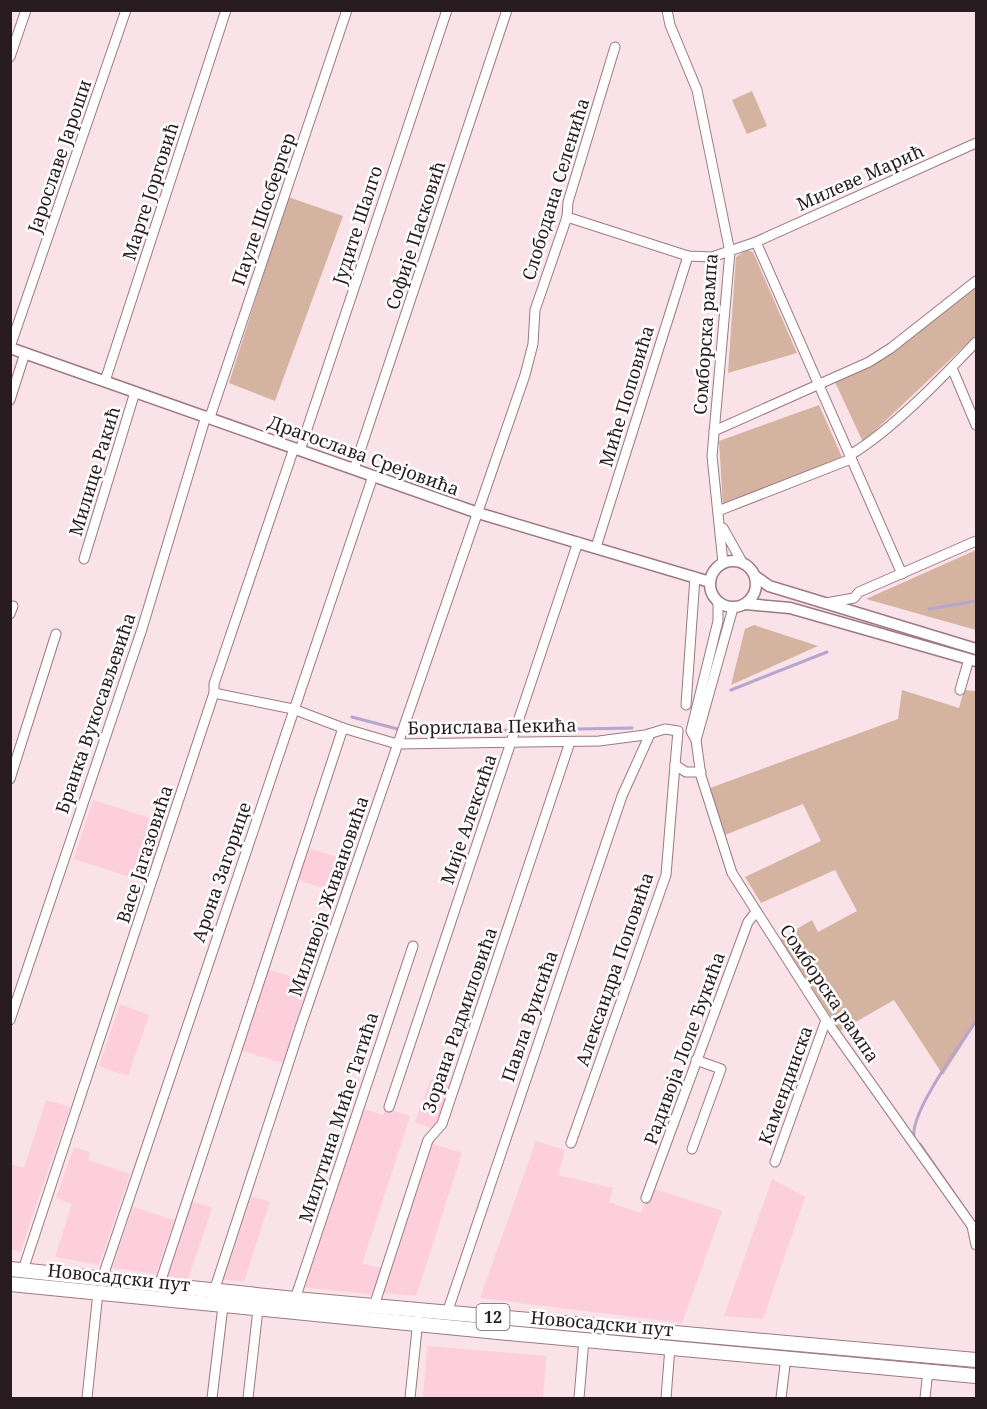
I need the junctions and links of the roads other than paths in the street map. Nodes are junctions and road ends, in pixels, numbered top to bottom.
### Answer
1 (26, 10) edge
2 (126, 10) edge
3 (226, 10) edge
4 (347, 10) edge
5 (447, 10) edge
6 (507, 10) edge
7 (667, 10) edge
8 (615, 47) dead end
9 (10, 57) edge
10 (976, 143) edge
11 (567, 217) junction
12 (756, 242) junction
13 (730, 252) junction
14 (688, 256) junction
15 (976, 281) edge
16 (976, 342) edge
17 (10, 347) edge
18 (26, 353) junction
19 (952, 368) junction
20 (105, 381) junction
21 (819, 386) junction
22 (135, 392) junction
23 (10, 400) edge
24 (208, 416) junction
25 (976, 425) edge
26 (714, 431) junction
27 (297, 449) junction
28 (850, 457) junction
29 (354, 469) junction
30 (373, 476) junction
31 (718, 511) junction
32 (478, 513) junction
33 (720, 523) junction
34 (976, 541) edge
35 (578, 542) junction
36 (596, 547) junction
37 (84, 559) dead end
38 (741, 562) junction
39 (723, 563) junction
40 (902, 574) junction
41 (755, 576) junction
42 (695, 577) junction
43 (710, 582) junction
44 (854, 598) junction
45 (718, 602) junction
46 (824, 603) junction
47 (746, 604) junction
48 (733, 608) junction
49 (855, 612) junction
50 (56, 634) dead end
51 (976, 649) edge
52 (973, 660) edge
53 (960, 690) dead end
54 (214, 693) junction
55 (686, 705) dead end
56 (293, 708) junction
57 (343, 728) junction
58 (515, 733) junction
59 (650, 734) junction
60 (696, 740) junction
61 (570, 742) junction
62 (397, 744) junction
63 (675, 765) junction
64 (701, 772) junction
65 (10, 779) edge
66 (756, 912) junction
67 (413, 946) dead end
68 (10, 1020) edge
69 (826, 1020) junction
70 (696, 1060) junction
71 (389, 1107) dead end
72 (571, 1143) dead end
73 (692, 1149) dead end
74 (775, 1162) dead end
75 (646, 1198) dead end
76 (976, 1245) edge
77 (17, 1269) edge
78 (10, 1284) edge
79 (100, 1286) junction
80 (159, 1286) junction
81 (214, 1291) junction
82 (295, 1299) junction
83 (223, 1306) junction
84 (374, 1306) junction
85 (258, 1309) junction
86 (447, 1313) junction
87 (419, 1317) junction
88 (584, 1339) junction
89 (670, 1347) junction
90 (786, 1357) junction
91 (976, 1360) edge
92 (928, 1370) junction
93 (976, 1376) edge
94 (87, 1398) edge
95 (212, 1398) edge
96 (248, 1398) edge
97 (410, 1398) edge
98 (579, 1398) edge
99 (666, 1398) edge
100 (781, 1398) edge
101 (926, 1398) edge

1 - 9 street
2 - 17 street, Јарославе Јароши
3 - 20 street, Марте Јорговић
4 - 24 street, Пауле Шосбергер
5 - 27 street, Јудите Шалго
6 - 29 street, Софије Пасковић
7 - 13 street, Сомборска рампа
8 - 11 street, Слободана Селенића
10 - 12 street, Милеве Марић
11 - 14 street, Милеве Марић
11 - 32 street, Слободана Селенића
12 - 13 street, Милеве Марић
12 - 21 street
13 - 14 street, Милеве Марић
13 - 26 street, Сомборска рампа
14 - 36 street, Миће Поповића
15 - 21 street
16 - 19 street
17 - 18 street, Драгослава Срејовића
18 - 20 street, Драгослава Срејовића
18 - 23 street
19 - 25 street
19 - 28 street
20 - 22 street, Драгослава Срејовића
21 - 26 street
21 - 28 street
22 - 24 street, Драгослава Срејовића
22 - 37 street, Милице Ракић
24 - 27 street, Драгослава Срејовића
24 - 68 street, Бранка Вукосављевића
26 - 31 street, Сомборска рампа
27 - 29 street, Драгослава Срејовића
27 - 54 street, Васе Јагазовића
28 - 31 street
28 - 40 street
29 - 30 street, Драгослава Срејовића
30 - 32 street, Драгослава Срејовића
30 - 56 street, Арона Загорице
31 - 33 street, Сомборска рампа
32 - 35 street, Драгослава Срејовића
32 - 62 street, Миливоја Живановића
33 - 38 street, Сомборска рампа
33 - 39 street, Сомборска рампа
34 - 40 street
35 - 36 street, Драгослава Срејовића
35 - 58 street, Мије Алексића
36 - 42 street, Драгослава Срејовића
38 - 39 street
38 - 41 street
39 - 43 street
40 - 44 street
41 - 46 street
41 - 47 street
42 - 43 street, Драгослава Срејовића
42 - 55 street
43 - 45 street
44 - 46 street
44 - 49 street
45 - 48 street
45 - 60 street, Сомборска рампа
46 - 49 street
47 - 48 street
47 - 52 street
48 - 60 street, Сомборска рампа
49 - 51 street
50 - 65 street
52 - 53 street
54 - 56 street, Борислава Пекића
54 - 77 street, Васе Јагазовића
56 - 57 street, Борислава Пекића
56 - 79 street, Арона Загорице
57 - 62 street, Борислава Пекића
57 - 80 street
58 - 61 street, Борислава Пекића
58 - 62 street, Борислава Пекића
58 - 71 street, Мије Алексића
59 - 61 street, Борислава Пекића
59 - 63 street, Борислава Пекића
59 - 86 street, Павла Вуисића
60 - 64 street, Сомборска рампа
61 - 84 street, Зорана Радмиловића
62 - 81 street, Миливоја Живановића
63 - 64 street
63 - 72 street, Александра Поповића
64 - 66 street, Сомборска рампа
66 - 69 street, Сомборска рампа
66 - 70 street, Радивоја Лоле Ђукића
67 - 82 street, Милутина Миће Татића
69 - 74 street, Камендинска
69 - 76 street, Сомборска рампа
70 - 73 street
70 - 75 street, Радивоја Лоле Ђукића
77 - 79 main road, Новосадски пут / 12
78 - 79 main road, Новосадски пут / 12
79 - 80 main road, Новосадски пут / 12
79 - 83 main road, Новосадски пут / 12
79 - 94 street, Арона Загорице
80 - 81 main road, Новосадски пут / 12
81 - 82 main road, Новосадски пут / 12
82 - 84 main road, Новосадски пут / 12
83 - 85 main road, Новосадски пут / 12
83 - 95 street
84 - 87 main road, Новосадски пут / 12
85 - 87 main road, Новосадски пут / 12
85 - 96 street
86 - 87 main road, Новосадски пут / 12
86 - 91 main road, Новосадски пут / 12
87 - 88 main road, Новосадски пут / 12
87 - 97 street
88 - 89 main road, Новосадски пут / 12
88 - 98 street
89 - 90 main road, Новосадски пут / 12
89 - 99 street
90 - 92 main road, Новосадски пут / 12
90 - 100 street
92 - 93 main road, Новосадски пут / 12
92 - 101 street

